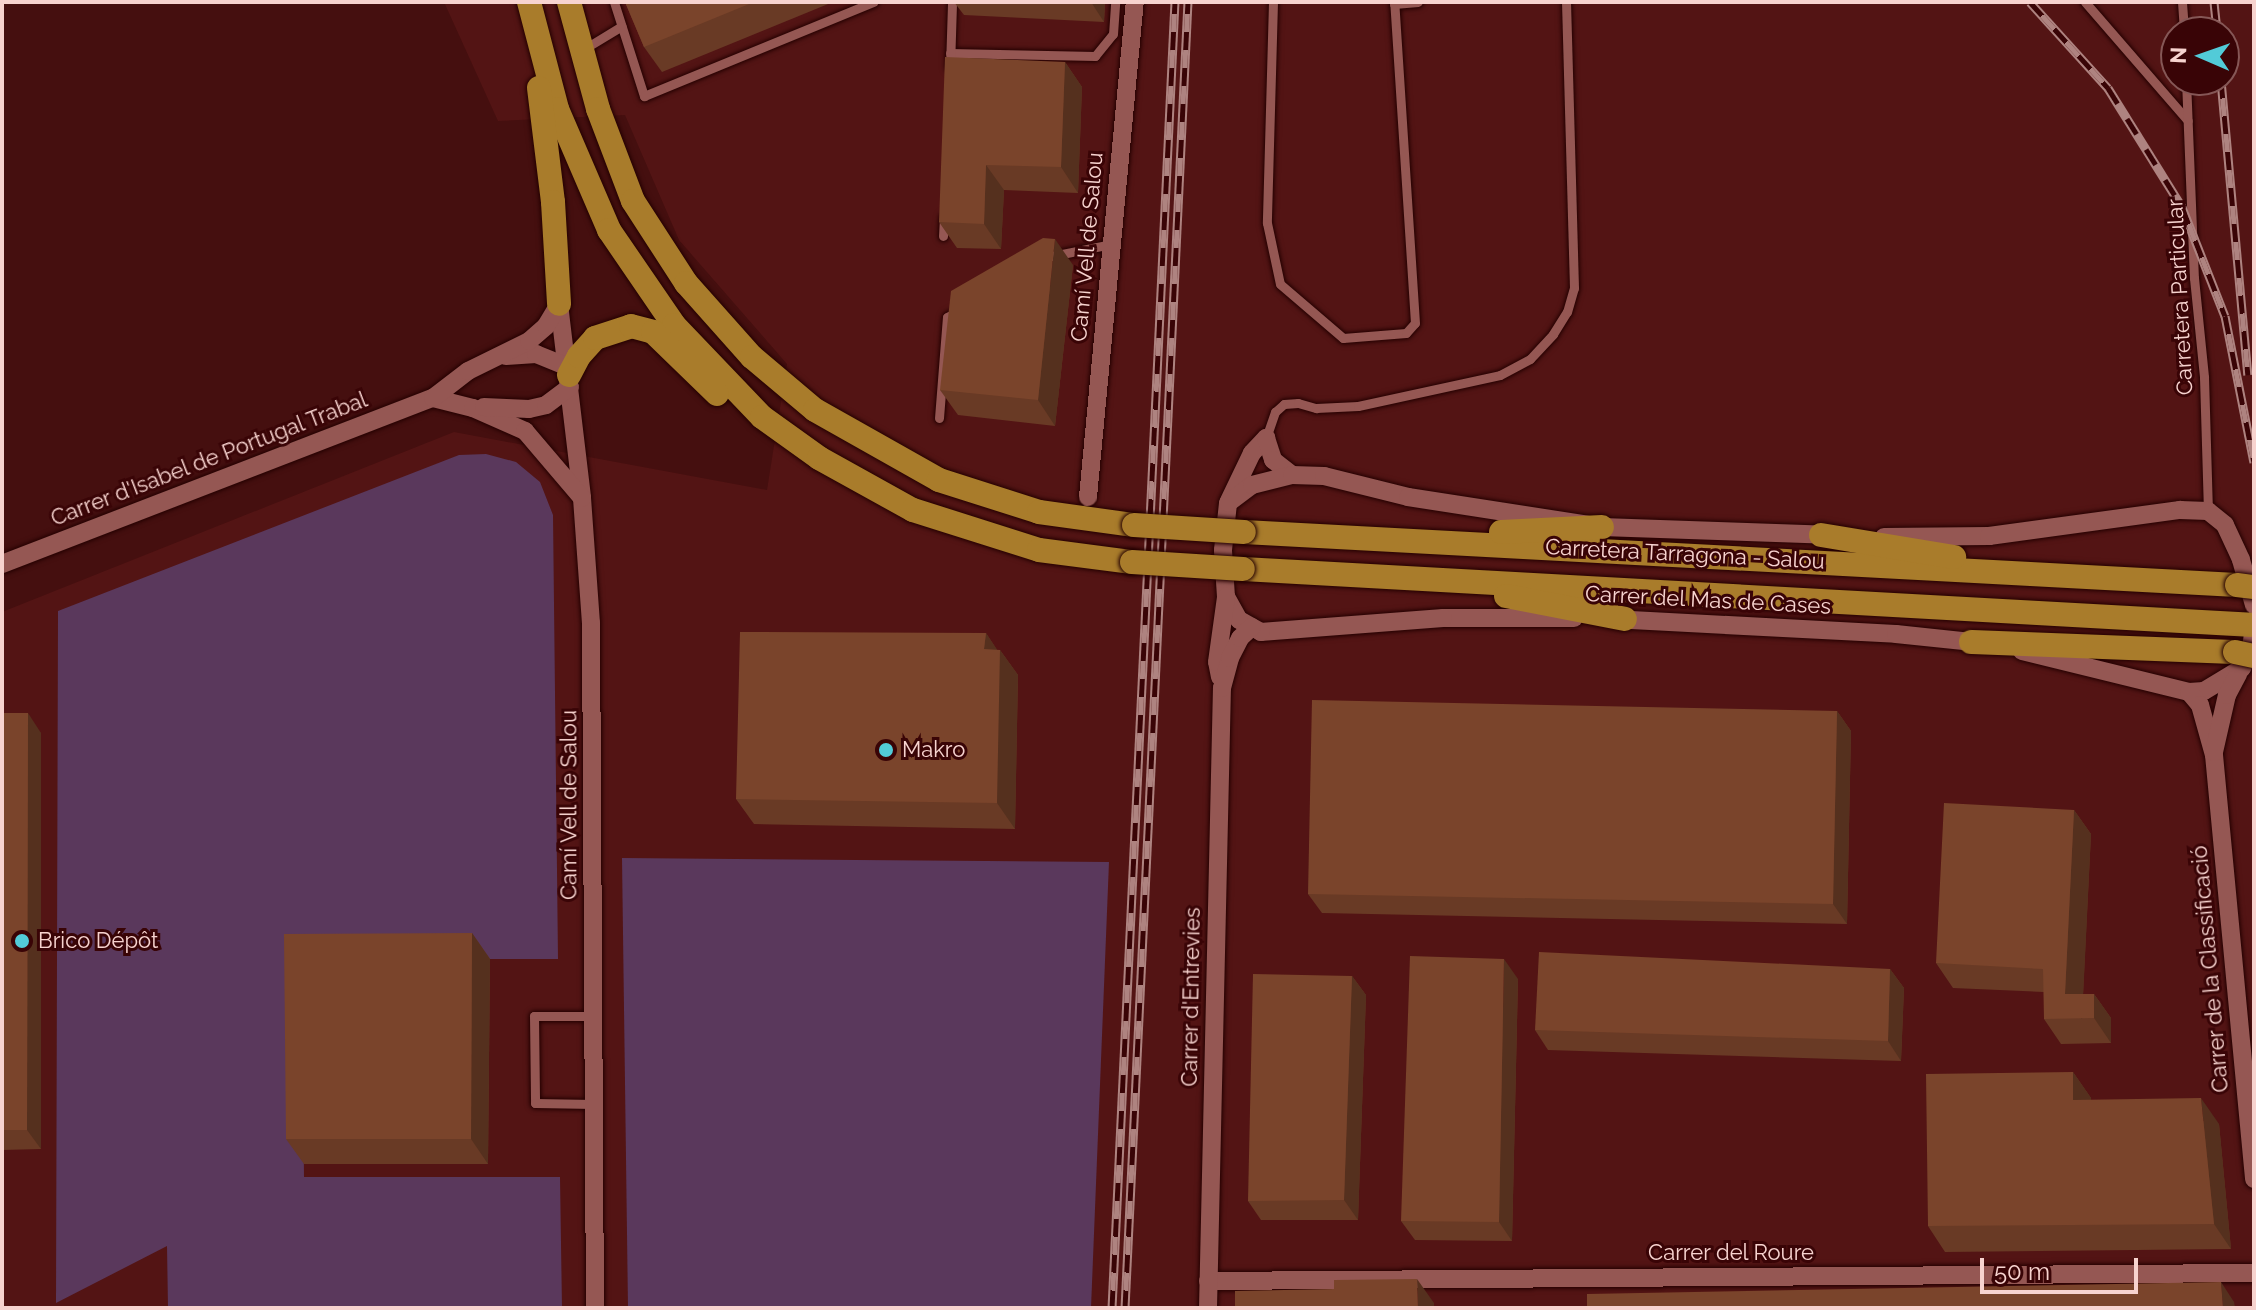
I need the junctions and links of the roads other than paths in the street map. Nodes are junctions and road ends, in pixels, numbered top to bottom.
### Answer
1 (529, 2) edge
2 (569, 2) edge
3 (614, 2) edge
4 (873, 2) edge
5 (952, 2) edge
6 (1115, 2) edge
7 (1135, 2) edge
8 (1273, 2) edge
9 (1418, 2) edge
10 (2085, 2) edge
11 (1394, 3) edge
12 (1564, 4) edge
13 (622, 26) junction
14 (581, 51) junction
15 (950, 53) junction
16 (949, 84) edge
17 (2187, 96) edge
18 (2188, 121) junction
19 (944, 206) edge
20 (943, 236) edge
21 (1111, 244) junction
22 (1045, 260) edge
23 (971, 303) edge
24 (559, 304) junction
25 (503, 356) junction
26 (569, 376) junction
27 (433, 398) junction
28 (473, 408) junction
29 (762, 417) junction
30 (939, 418) dead end
31 (1266, 438) junction
32 (1292, 475) junction
33 (1088, 497) dead end
34 (582, 498) junction
35 (1228, 503) junction
36 (2208, 511) junction
37 (1602, 527) junction
38 (1821, 535) junction
39 (1431, 539) junction
40 (2, 564) edge
41 (2023, 572) junction
42 (1393, 577) junction
43 (2246, 586) edge
44 (1226, 597) junction
45 (1625, 619) junction
46 (2251, 620) edge
47 (1252, 627) junction
48 (1971, 642) junction
49 (2244, 659) edge
50 (1222, 688) junction
51 (2189, 692) junction
52 (2214, 755) junction
53 (594, 1016) junction
54 (594, 1104) junction
55 (2254, 1179) edge
56 (2254, 1273) edge
57 (1208, 1281) junction
58 (595, 1308) edge
59 (1208, 1308) edge

1 - 24 highway
1 - 29 highway
2 - 14 highway
3 - 13 lane
4 - 13 lane
5 - 15 lane
6 - 15 lane
7 - 21 street, Camí Vell de Salou
8 - 11 lane
9 - 11 lane
10 - 18 lane
12 - 31 lane
13 - 14 lane
14 - 39 highway, Carretera Tarragona - Salou, bridge
15 - 16 lane
17 - 18 lane, Carretera Particular
18 - 36 lane, Carretera Particular
19 - 20 lane
21 - 22 lane
21 - 33 street, Camí Vell de Salou
23 - 30 lane
24 - 25 street
24 - 26 street, Camí Vell de Salou
25 - 26 street
25 - 27 street, Carrer d'Isabel de Portugal Trabal
26 - 28 street
26 - 29 highway
26 - 34 street, Camí Vell de Salou
27 - 28 street
27 - 40 street, Carrer d'Isabel de Portugal Trabal
28 - 34 street
29 - 42 highway, Carretera Tarragona - Salou, bridge
31 - 32 street
31 - 35 street
32 - 35 street
32 - 37 street
34 - 53 street, Camí Vell de Salou
35 - 44 street
36 - 38 street
36 - 46 street
37 - 38 street
37 - 39 highway
38 - 41 highway
39 - 41 highway, Carretera Tarragona - Salou
41 - 43 highway, Carretera Tarragona - Salou
42 - 45 highway
42 - 46 highway, Carretera Tarragona - Salou
44 - 47 street
44 - 50 street, Carrer d'Entrevies
45 - 47 street, Carrer del Mas de Cases
45 - 48 street, Carrer del Mas de Cases
46 - 49 street
47 - 50 street, Carrer d'Entrevies
48 - 49 highway
48 - 51 street, Carrer del Mas de Cases
49 - 51 street
49 - 52 street, Carrer de la Classificació
50 - 57 street, Carrer d'Entrevies
51 - 52 street, Carrer de la Classificació
52 - 55 street, Carrer de la Classificació
53 - 54 street, Camí Vell de Salou
53 - 54 lane
54 - 58 street, Camí Vell de Salou
56 - 57 street, Carrer del Roure
57 - 59 street, Carrer d'Entrevies

